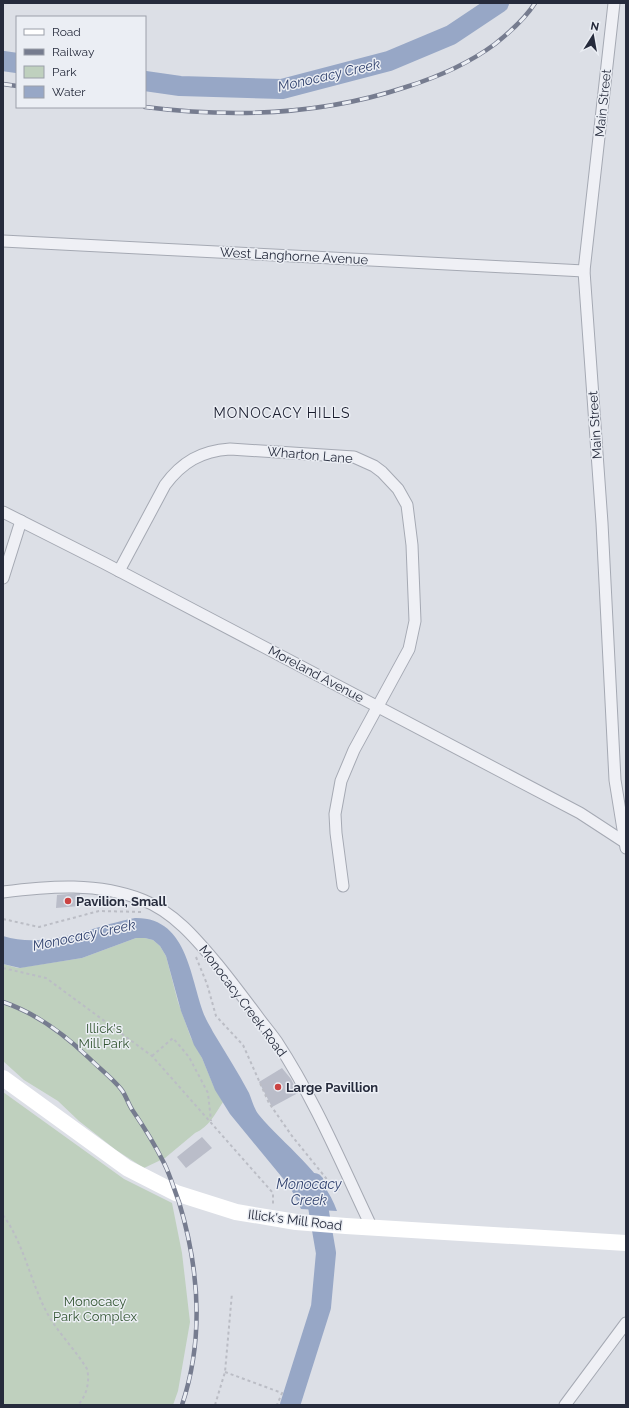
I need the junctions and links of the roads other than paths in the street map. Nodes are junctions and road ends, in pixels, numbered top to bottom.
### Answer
1 (614, 3) edge
2 (3, 241) edge
3 (584, 271) junction
4 (3, 512) edge
5 (21, 521) junction
6 (119, 572) junction
7 (3, 578) edge
8 (377, 706) junction
9 (626, 844) edge
10 (343, 886) dead end
11 (3, 892) edge
12 (3, 1078) edge
13 (372, 1228) junction
14 (626, 1243) edge
15 (626, 1323) edge
16 (565, 1405) edge

1 - 3 street, Main Street
2 - 3 street, West Langhorne Avenue
3 - 9 street, Main Street
4 - 5 street, Moreland Avenue
5 - 6 street, Moreland Avenue
5 - 7 street
6 - 8 street, Moreland Avenue
6 - 8 street, Wharton Lane
8 - 9 street, Moreland Avenue
8 - 10 street, Wharton Lane
11 - 13 street, Monocacy Creek Road
12 - 13 street, Illick's Mill Road
13 - 14 street, Illick's Mill Road
15 - 16 street

